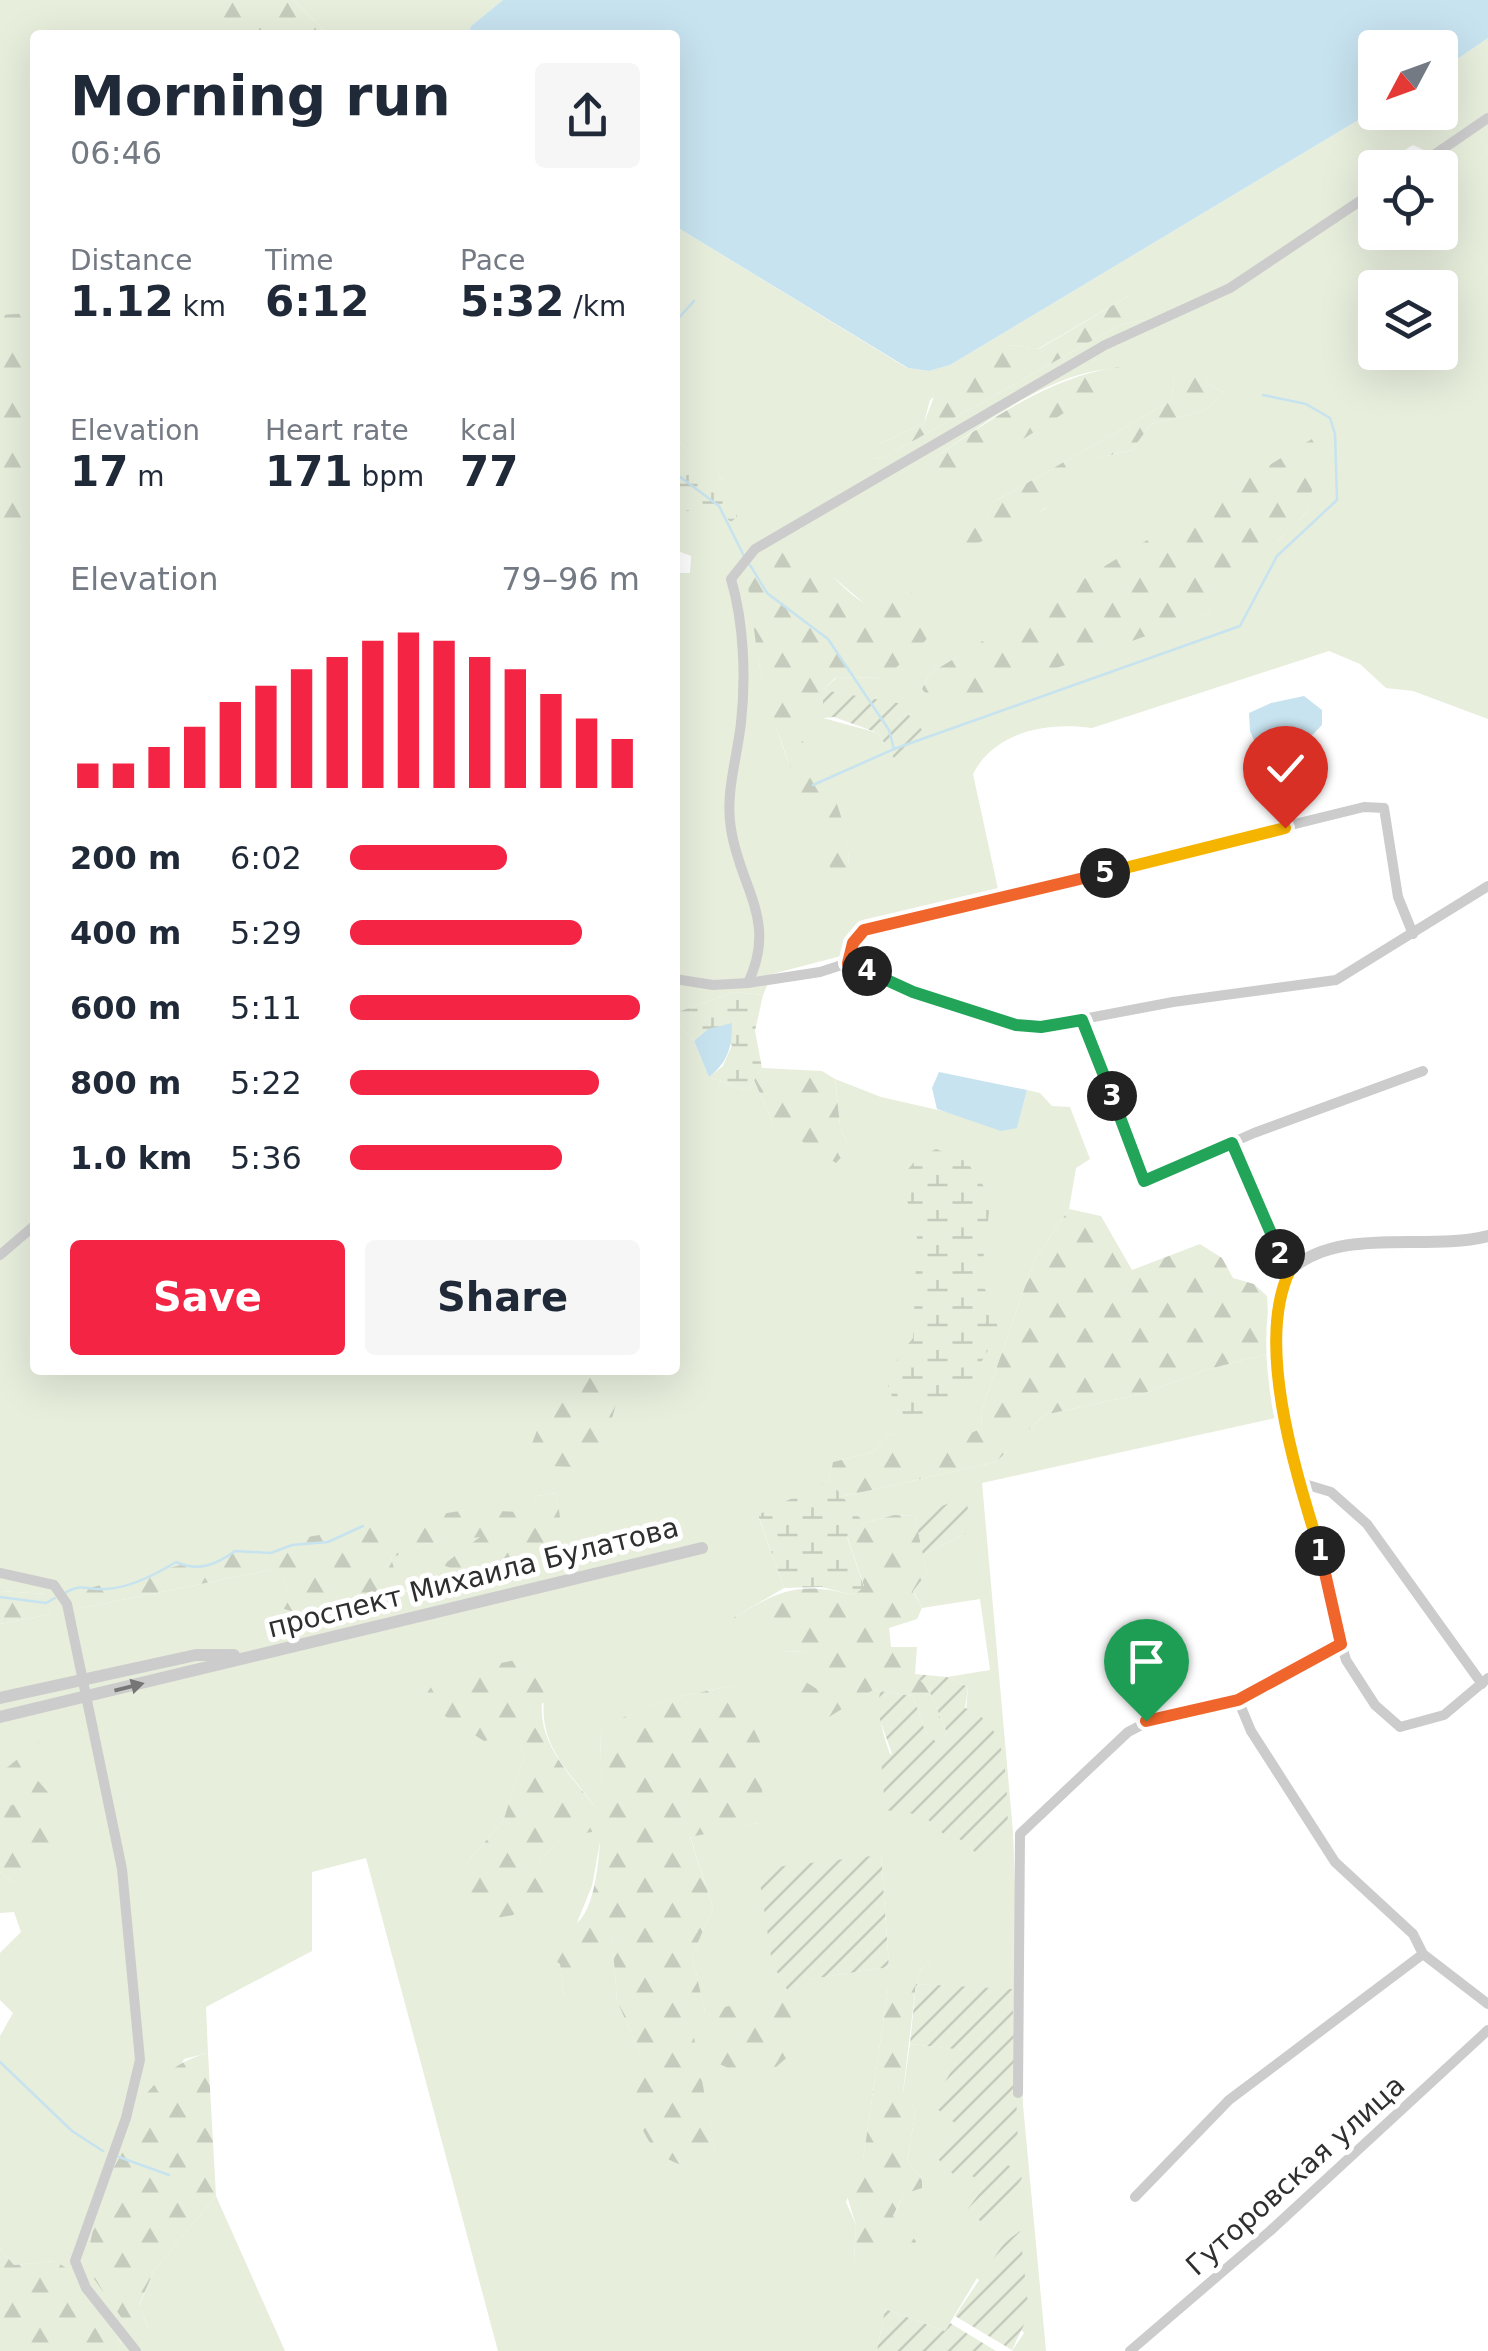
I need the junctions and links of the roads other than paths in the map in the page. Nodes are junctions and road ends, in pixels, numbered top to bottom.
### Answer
1 (1488, 118) edge
2 (1441, 150) edge
3 (1358, 202) edge
4 (1488, 886) edge
5 (1413, 934) junction
6 (848, 963) junction
7 (680, 980) edge
8 (748, 983) junction
9 (1082, 1020) junction
10 (1423, 1072) dead end
11 (1232, 1143) junction
12 (30, 1229) edge
13 (1488, 1236) edge
14 (0, 1255) edge
15 (1290, 1270) junction
16 (1298, 1482) junction
17 (702, 1548) dead end
18 (0, 1573) edge
19 (1341, 1644) junction
20 (256, 1656) junction
21 (84, 1679) junction
22 (1485, 1681) edge
23 (87, 1696) junction
24 (0, 1698) edge
25 (1238, 1700) junction
26 (0, 1716) edge
27 (1423, 1954) junction
28 (1488, 2004) edge
29 (1488, 2030) edge
30 (1018, 2094) dead end
31 (1136, 2198) dead end
32 (136, 2351) edge
33 (1130, 2351) edge

1 - 2 street
3 - 8 street
4 - 5 street
5 - 6 street
5 - 9 street
6 - 8 street
6 - 9 street
7 - 8 street
9 - 11 street
10 - 11 street
11 - 15 street
12 - 14 street
13 - 15 street
15 - 16 street
16 - 19 street
16 - 22 street
17 - 20 street, проспект Михаила Булатова
18 - 21 street
19 - 22 street
19 - 25 street
20 - 21 street, проспект Михаила Булатова
23 -> 20 street, проспект Михаила Булатова
21 - 23 street
21 - 24 street, проспект Михаила Булатова
23 - 26 street, проспект Михаила Булатова
23 - 32 street
25 - 27 street
25 - 30 street
27 - 28 street
27 - 31 street
29 - 33 street, Гуторовская улица

